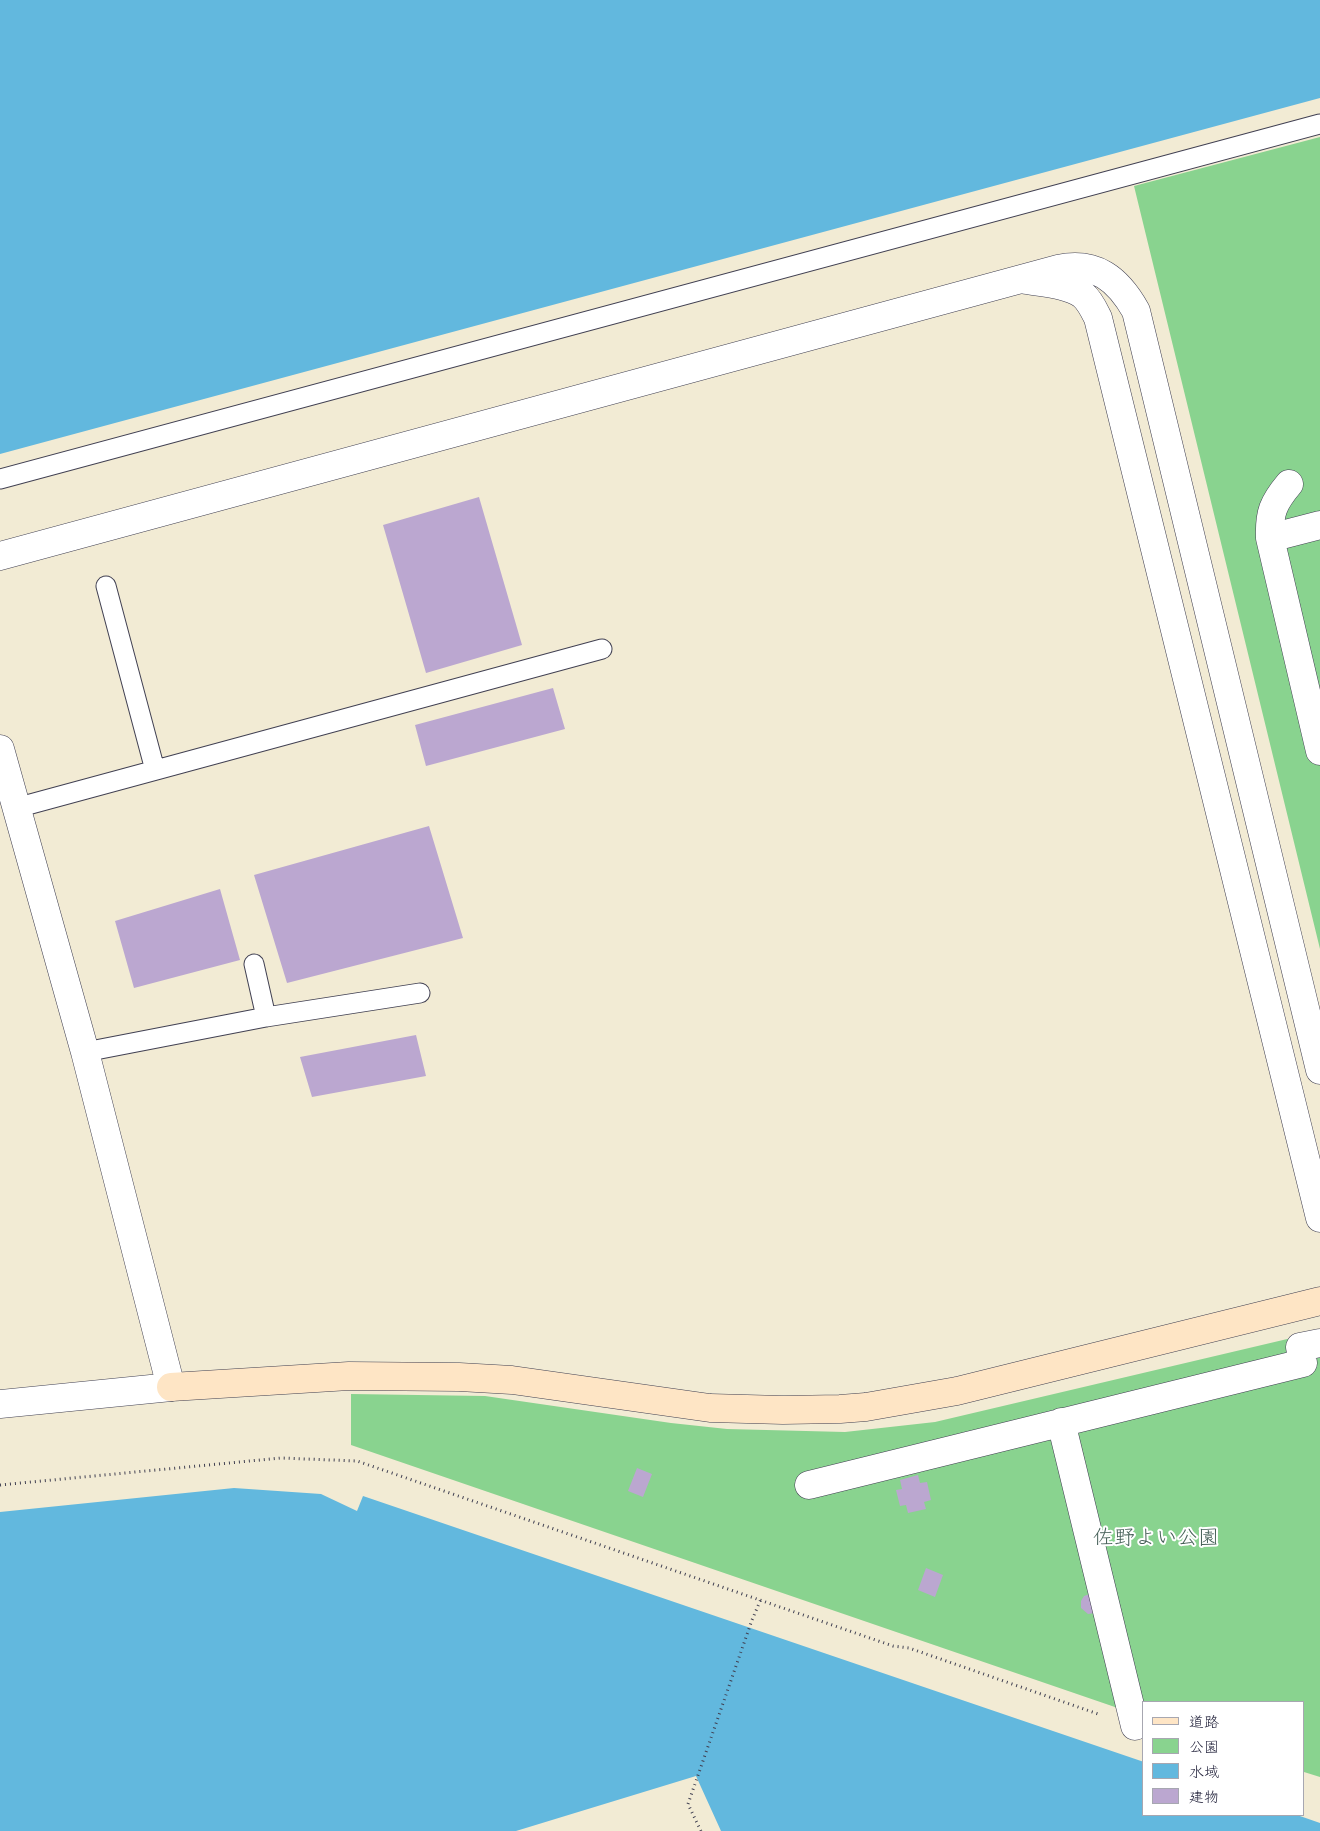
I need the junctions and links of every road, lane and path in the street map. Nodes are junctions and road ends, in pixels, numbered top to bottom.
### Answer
1 (1320, 124) edge
2 (1020, 279) junction
3 (0, 478) edge
4 (1289, 484) dead end
5 (1320, 525) edge
6 (1270, 538) junction
7 (0, 556) edge
8 (106, 586) dead end
9 (602, 649) dead end
10 (0, 749) edge
11 (1320, 750) edge
12 (155, 770) junction
13 (16, 808) junction
14 (254, 964) dead end
15 (420, 993) dead end
16 (266, 1017) junction
17 (85, 1052) junction
18 (1320, 1070) edge
19 (1320, 1218) edge
20 (1320, 1301) edge
21 (1320, 1343) edge
22 (171, 1387) junction
23 (0, 1404) edge
24 (1061, 1422) junction
25 (0, 1485) edge
26 (808, 1485) dead end
27 (762, 1599) junction
28 (1135, 1726) joint
29 (701, 1831) edge

1 - 3 lane
2 - 7 street
2 - 18 street
2 - 19 street
4 - 6 street
5 - 6 street
6 - 11 street
8 - 12 lane
9 - 12 lane
10 - 13 street
12 - 13 lane
13 - 17 street
14 - 16 lane
15 - 16 lane
16 - 17 lane
17 - 22 street
20 - 22 street
21 - 24 street
22 - 23 street
24 - 26 street
24 - 28 street
25 - 27 path
27 - 28 path
27 - 29 path

